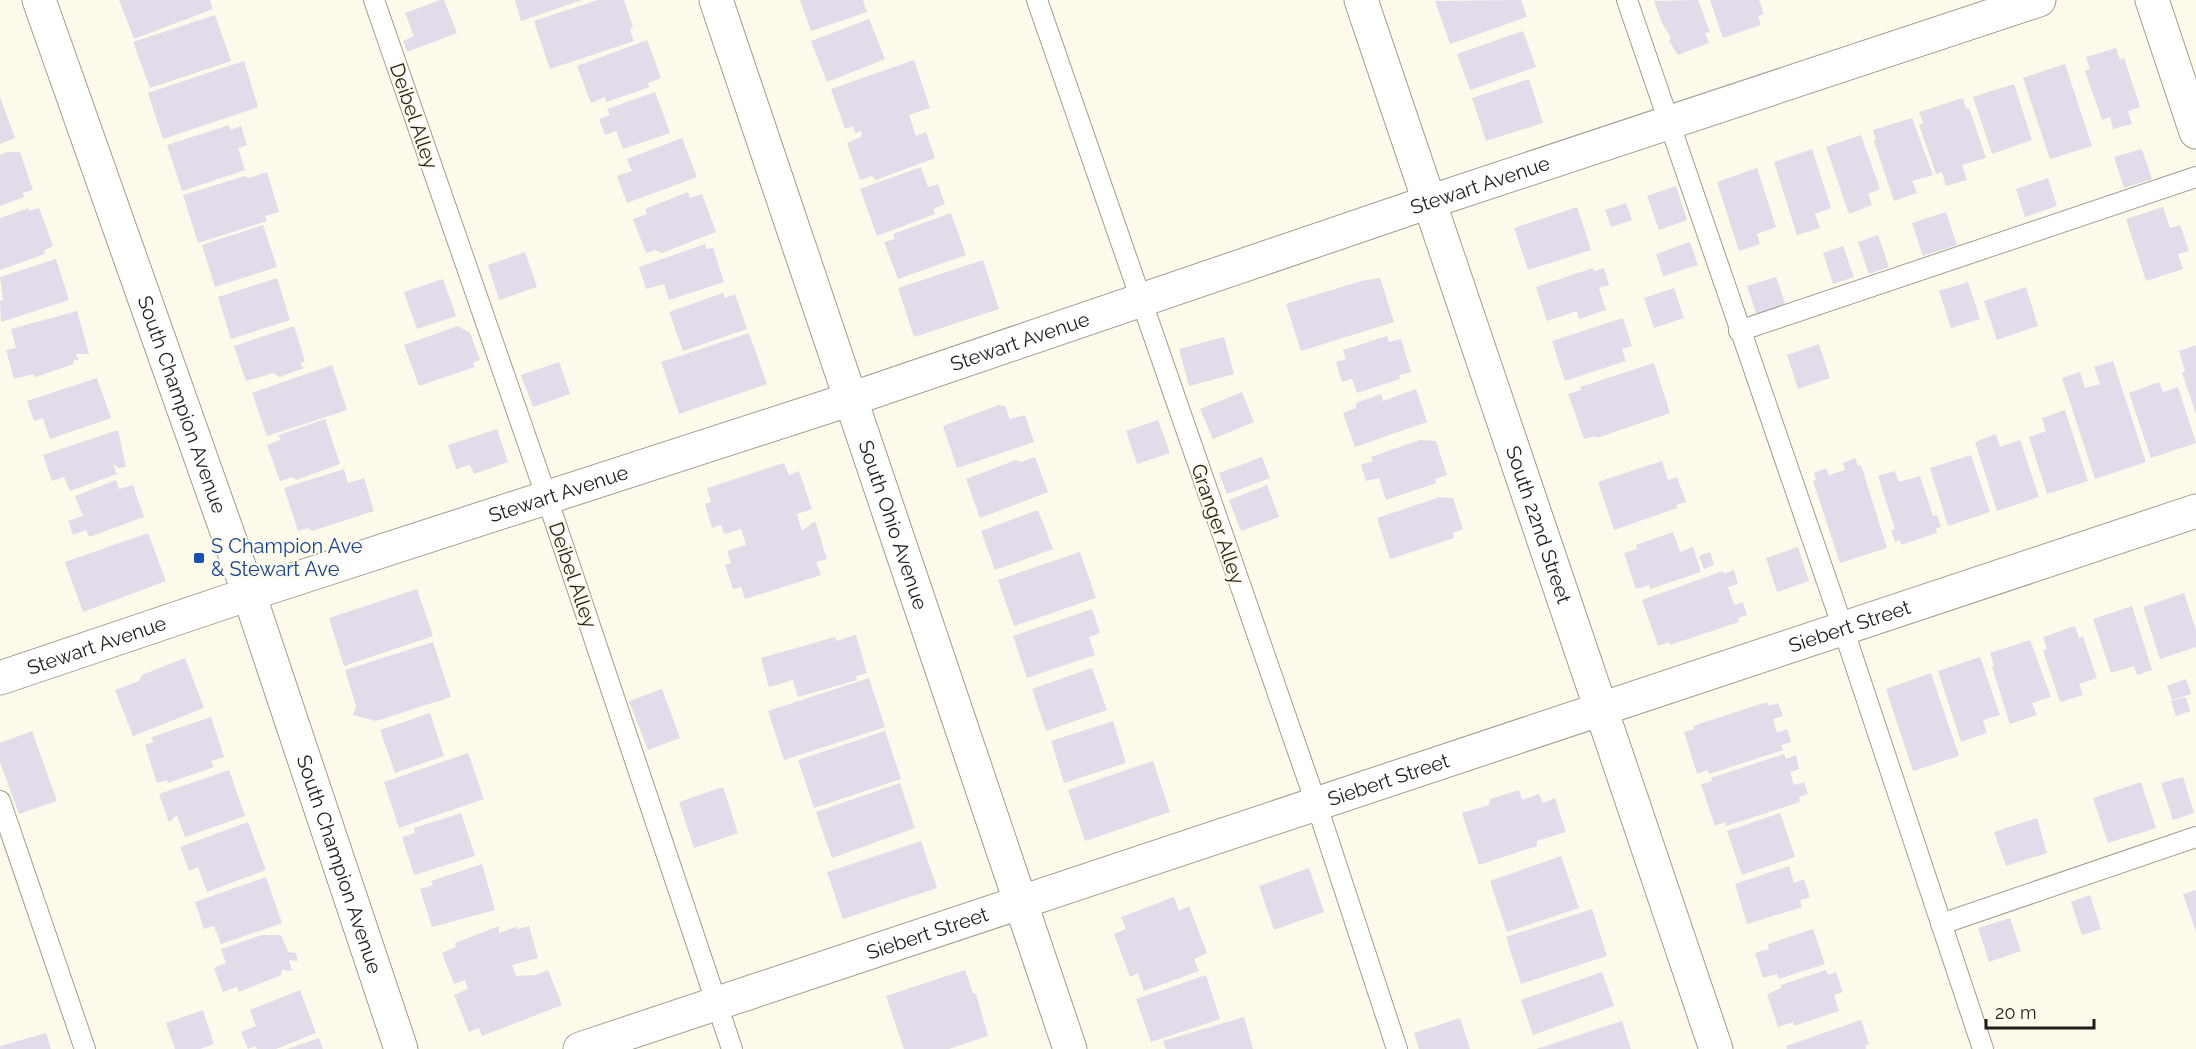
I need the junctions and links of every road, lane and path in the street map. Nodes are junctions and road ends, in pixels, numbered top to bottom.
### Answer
1 (39, 0) edge
2 (374, 0) edge
3 (716, 0) edge
4 (1037, 0) edge
5 (1361, 0) edge
6 (1627, 0) edge
7 (2039, 0) edge
8 (2152, 0) edge
9 (1669, 123) junction
10 (2196, 132) edge
11 (2196, 177) edge
12 (1429, 202) junction
13 (1140, 301) junction
14 (1739, 331) junction
15 (851, 399) junction
16 (547, 498) junction
17 (2196, 511) edge
18 (249, 594) junction
19 (1843, 628) junction
20 (0, 678) edge
21 (1600, 709) junction
22 (0, 801) edge
23 (1317, 806) junction
24 (2196, 837) edge
25 (1020, 902) junction
26 (1941, 924) junction
27 (717, 1004) junction
28 (84, 1049) edge
29 (400, 1049) edge
30 (580, 1049) edge
31 (732, 1049) edge
32 (1070, 1049) edge
33 (1397, 1049) edge
34 (1716, 1049) edge
35 (1983, 1049) edge

1 - 18 street, South Champion Avenue
2 - 16 lane, Deibel Alley
3 - 15 street, South Ohio Avenue
4 - 13 lane, Granger Alley
5 - 12 street, South 22nd Street
6 - 9 lane
7 - 9 street, Stewart Avenue
8 - 10 street
9 - 12 street, Stewart Avenue
9 - 14 lane
11 - 14 lane
12 - 13 street, Stewart Avenue
12 - 21 street, South 22nd Street
13 - 15 street, Stewart Avenue
13 - 23 lane, Granger Alley
14 - 19 lane
15 - 16 street, Stewart Avenue
15 - 25 street, South Ohio Avenue
16 - 18 street, Stewart Avenue
16 - 27 lane, Deibel Alley
17 - 19 street, Siebert Street
18 - 20 street, Stewart Avenue
18 - 29 street, South Champion Avenue
19 - 21 street, Siebert Street
19 - 26 lane
21 - 23 street, Siebert Street
21 - 34 street, South 22nd Street
22 - 28 lane
23 - 25 street, Siebert Street
23 - 33 lane, Granger Alley
24 - 26 lane
25 - 27 street, Siebert Street
25 - 32 street, South Ohio Avenue
26 - 35 lane
27 - 30 street, Siebert Street
27 - 31 lane, Deibel Alley

